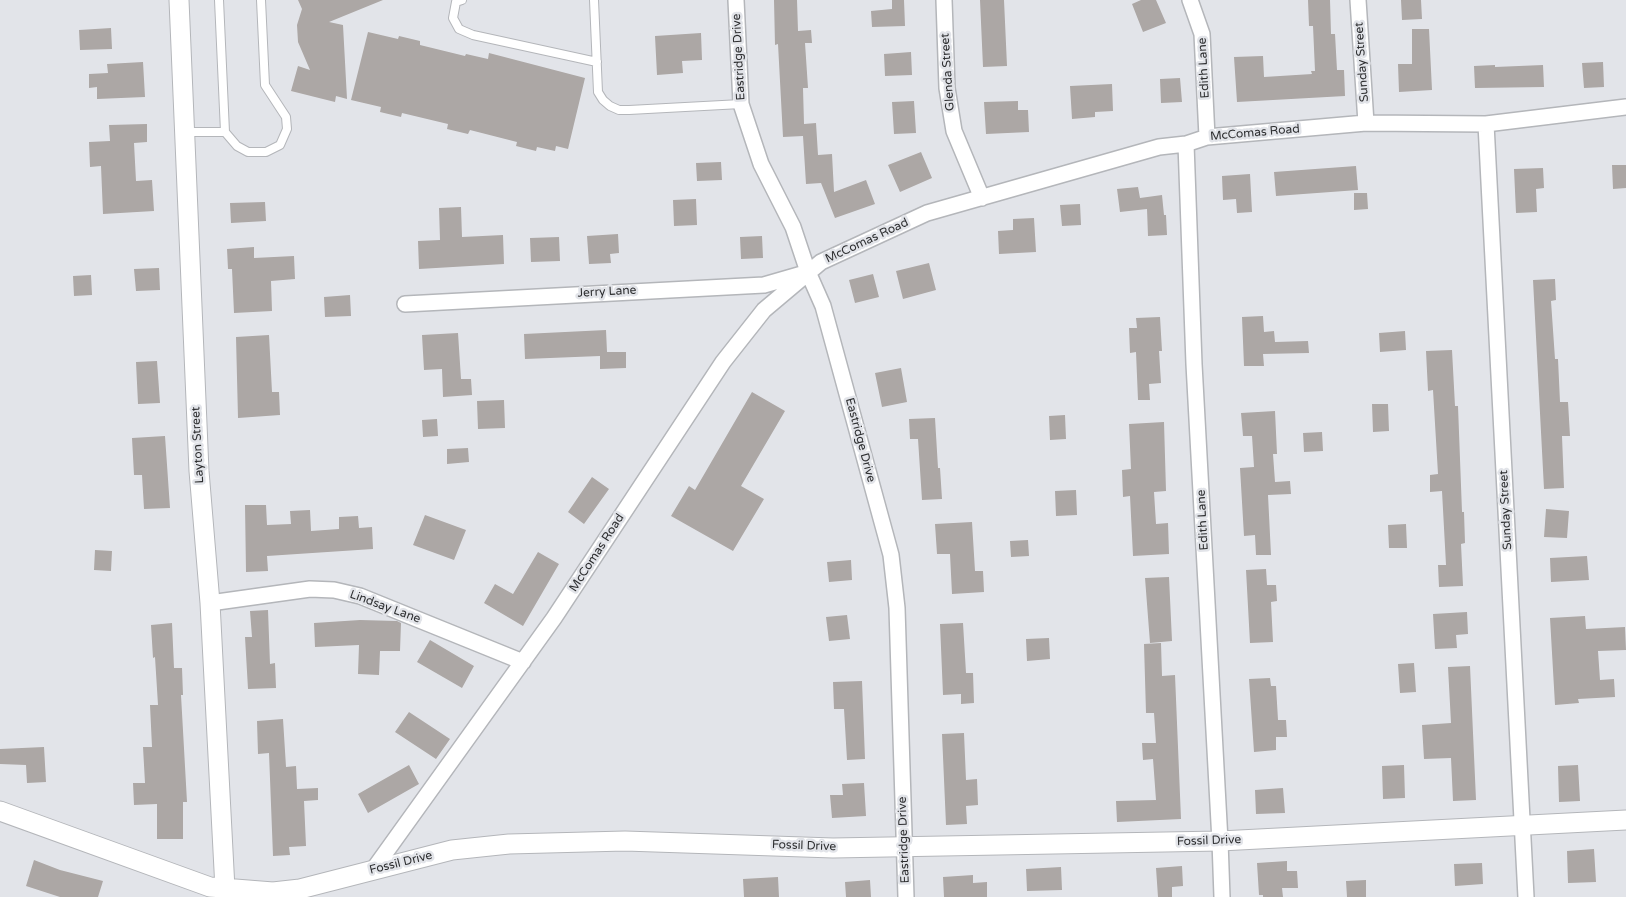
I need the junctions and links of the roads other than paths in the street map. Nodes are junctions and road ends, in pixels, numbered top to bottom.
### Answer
1 (179, 0) edge
2 (219, 0) edge
3 (260, 0) edge
4 (462, 0) edge
5 (594, 0) edge
6 (736, 0) edge
7 (944, 0) edge
8 (1190, 0) edge
9 (1358, 0) edge
10 (596, 62) junction
11 (741, 104) junction
12 (1626, 107) edge
13 (1366, 123) junction
14 (1486, 124) junction
15 (184, 132) junction
16 (225, 132) junction
17 (1207, 137) junction
18 (1186, 144) junction
19 (982, 198) junction
20 (808, 272) junction
21 (404, 304) dead end
22 (210, 603) junction
23 (523, 662) junction
24 (0, 811) edge
25 (1626, 820) edge
26 (1522, 826) junction
27 (1220, 841) junction
28 (904, 846) junction
29 (373, 870) junction
30 (225, 889) junction
31 (906, 897) edge
32 (1222, 897) edge
33 (1526, 897) edge

1 - 15 street, Layton Street
2 - 16 lane
3 - 16 lane
4 - 10 lane
5 - 10 lane
6 - 11 street, Eastridge Drive
7 - 19 street, Glenda Street
8 - 17 street, Edith Lane
9 - 13 street, Sunday Street
10 - 11 lane
11 - 20 street, Eastridge Drive
12 - 14 street, McComas Road
13 - 14 street, McComas Road
13 - 17 street, McComas Road
14 - 26 street, Sunday Street
15 - 16 lane
15 - 22 street, Layton Street
17 - 18 street, McComas Road
18 - 19 street, McComas Road
18 - 27 street, Edith Lane
19 - 20 street, McComas Road
20 - 21 street, Jerry Lane
20 - 23 street, McComas Road
20 - 28 street, Eastridge Drive
22 - 23 street, Lindsay Lane
22 - 30 street, Layton Street
23 - 29 street, McComas Road
24 - 30 street, Fossil Drive
25 - 26 street, Fossil Drive
26 - 27 street, Fossil Drive
26 - 33 street, Sunday Street
27 - 28 street, Fossil Drive
27 - 32 street, Edith Lane
28 - 29 street, Fossil Drive
28 - 31 street, Eastridge Drive
29 - 30 street, Fossil Drive

